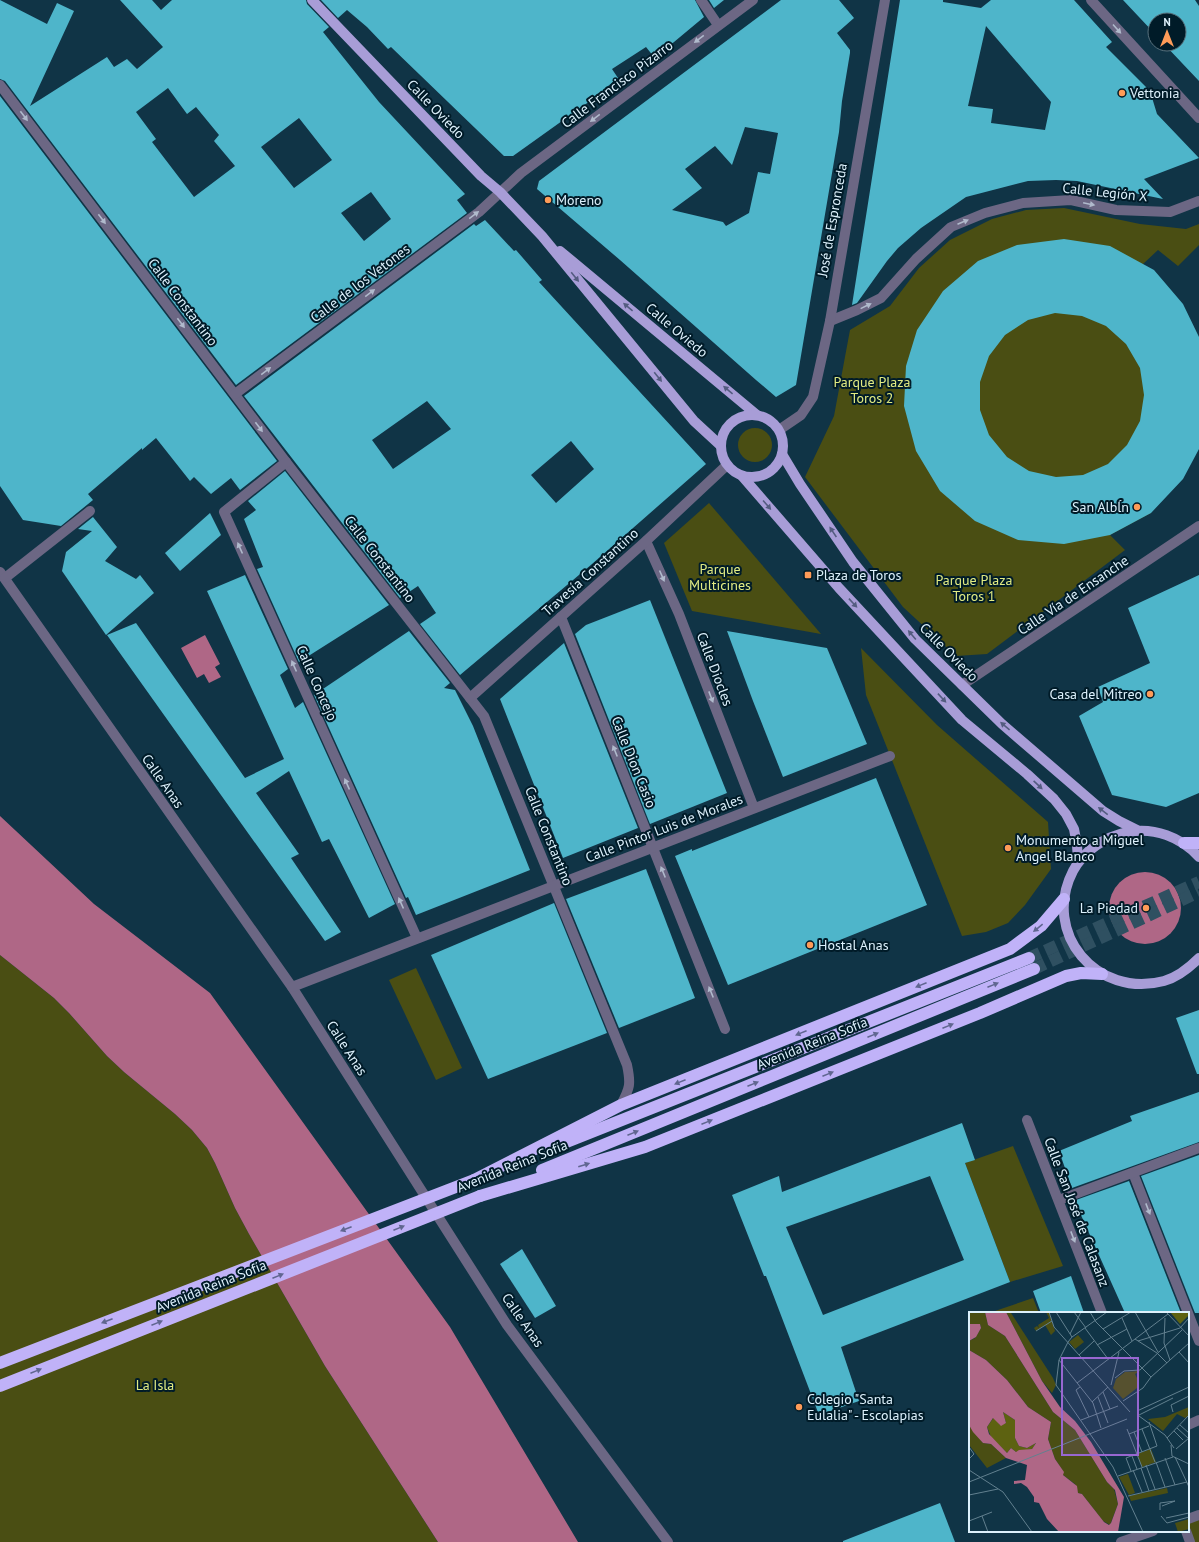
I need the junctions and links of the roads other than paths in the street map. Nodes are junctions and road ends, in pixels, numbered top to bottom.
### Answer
1 (312, 0) edge
2 (701, 0) edge
3 (753, 0) edge
4 (884, 0) edge
5 (1091, 0) edge
6 (718, 25) junction
7 (0, 85) edge
8 (1199, 118) edge
9 (500, 192) junction
10 (1199, 201) edge
11 (542, 236) junction
12 (830, 320) junction
13 (235, 394) junction
14 (757, 415) junction
15 (779, 430) junction
16 (720, 445) junction
17 (782, 454) junction
18 (286, 462) junction
19 (727, 465) junction
20 (742, 476) junction
21 (90, 511) dead end
22 (1199, 526) edge
23 (646, 541) junction
24 (2, 575) edge
25 (561, 617) junction
26 (962, 685) junction
27 (470, 698) junction
28 (890, 756) dead end
29 (754, 808) junction
30 (1137, 830) junction
31 (1184, 843) junction
32 (1199, 843) edge
33 (653, 846) junction
34 (1199, 857) edge
35 (1078, 862) junction
36 (554, 886) junction
37 (1064, 899) junction
38 (418, 938) junction
39 (1199, 958) edge
40 (1102, 974) junction
41 (292, 987) junction
42 (725, 1028) dead end
43 (621, 1105) junction
44 (1027, 1120) dead end
45 (1199, 1148) edge
46 (1133, 1173) junction
47 (474, 1180) junction
48 (480, 1196) junction
49 (1059, 1200) junction
50 (1102, 1312) edge
51 (1187, 1312) edge
52 (1189, 1318) edge
53 (1195, 1334) edge
54 (0, 1363) edge
55 (0, 1386) edge
56 (1199, 1420) edge
57 (1189, 1424) edge
58 (1199, 1515) edge
59 (1189, 1519) edge
60 (1150, 1532) edge
61 (1186, 1532) edge
62 (668, 1542) edge
63 (1121, 1542) edge
64 (1190, 1542) edge

1 - 9 main road, Calle Oviedo
2 - 6 street
3 - 6 street, Calle Francisco Pizarro
4 - 12 street, José de Espronceda
5 -> 8 street
6 -> 9 street, Calle Francisco Pizarro
7 -> 13 street, Calle Constantino
9 - 11 main road, Calle Oviedo
13 -> 9 street, Calle de los Vetones
12 -> 10 street, Calle Legión X
14 -> 11 main road, Calle Oviedo
11 -> 16 main road, Calle Oviedo
12 - 15 street, José de Espronceda
13 -> 18 street, Calle Constantino
14 - 15 main road
14 - 16 main road
15 - 17 main road
16 - 19 main road
17 - 20 main road
26 -> 17 main road, Calle Oviedo
18 - 27 street, Calle Constantino
38 -> 18 street, Calle Concejo
19 - 20 main road
19 - 23 street, Travesía Constantino
20 -> 35 main road
21 - 24 street
22 - 26 street, Calle Vía de Ensanche
23 - 25 street, Travesía Constantino
23 -> 29 street, Calle Diocles
24 - 41 street, Calle Anas
25 - 27 street, Travesía Constantino
33 -> 25 street, Calle Dion Casio
30 -> 26 main road, Calle Oviedo
27 - 36 street, Calle Constantino
28 - 29 street, Calle Pintor Luis de Morales
29 - 33 street, Calle Pintor Luis de Morales
30 - 31 main road
30 - 35 main road
31 - 32 highway
31 - 34 main road
33 - 36 street, Calle Pintor Luis de Morales
42 -> 33 street, Calle Dion Casio
35 - 37 main road
36 - 38 street, Calle Pintor Luis de Morales
36 - 43 street, Calle Constantino
37 - 40 main road
37 -> 43 highway
38 - 41 street, Calle Pintor Luis de Morales
39 - 40 main road
48 -> 40 highway
41 - 62 street, Calle Anas
43 - 47 highway
44 - 49 street, Calle San José de Calasanz
45 - 46 street
46 - 49 street
46 -> 51 street
48 -> 47 highway, Avenida Reina Sofía
47 -> 54 highway, Avenida Reina Sofía, bridge
55 -> 48 highway, Avenida Reina Sofía, bridge
49 -> 50 street, Calle San José de Calasanz
52 -> 53 street
56 - 57 street
58 - 59 street
60 - 63 street
61 - 64 street

